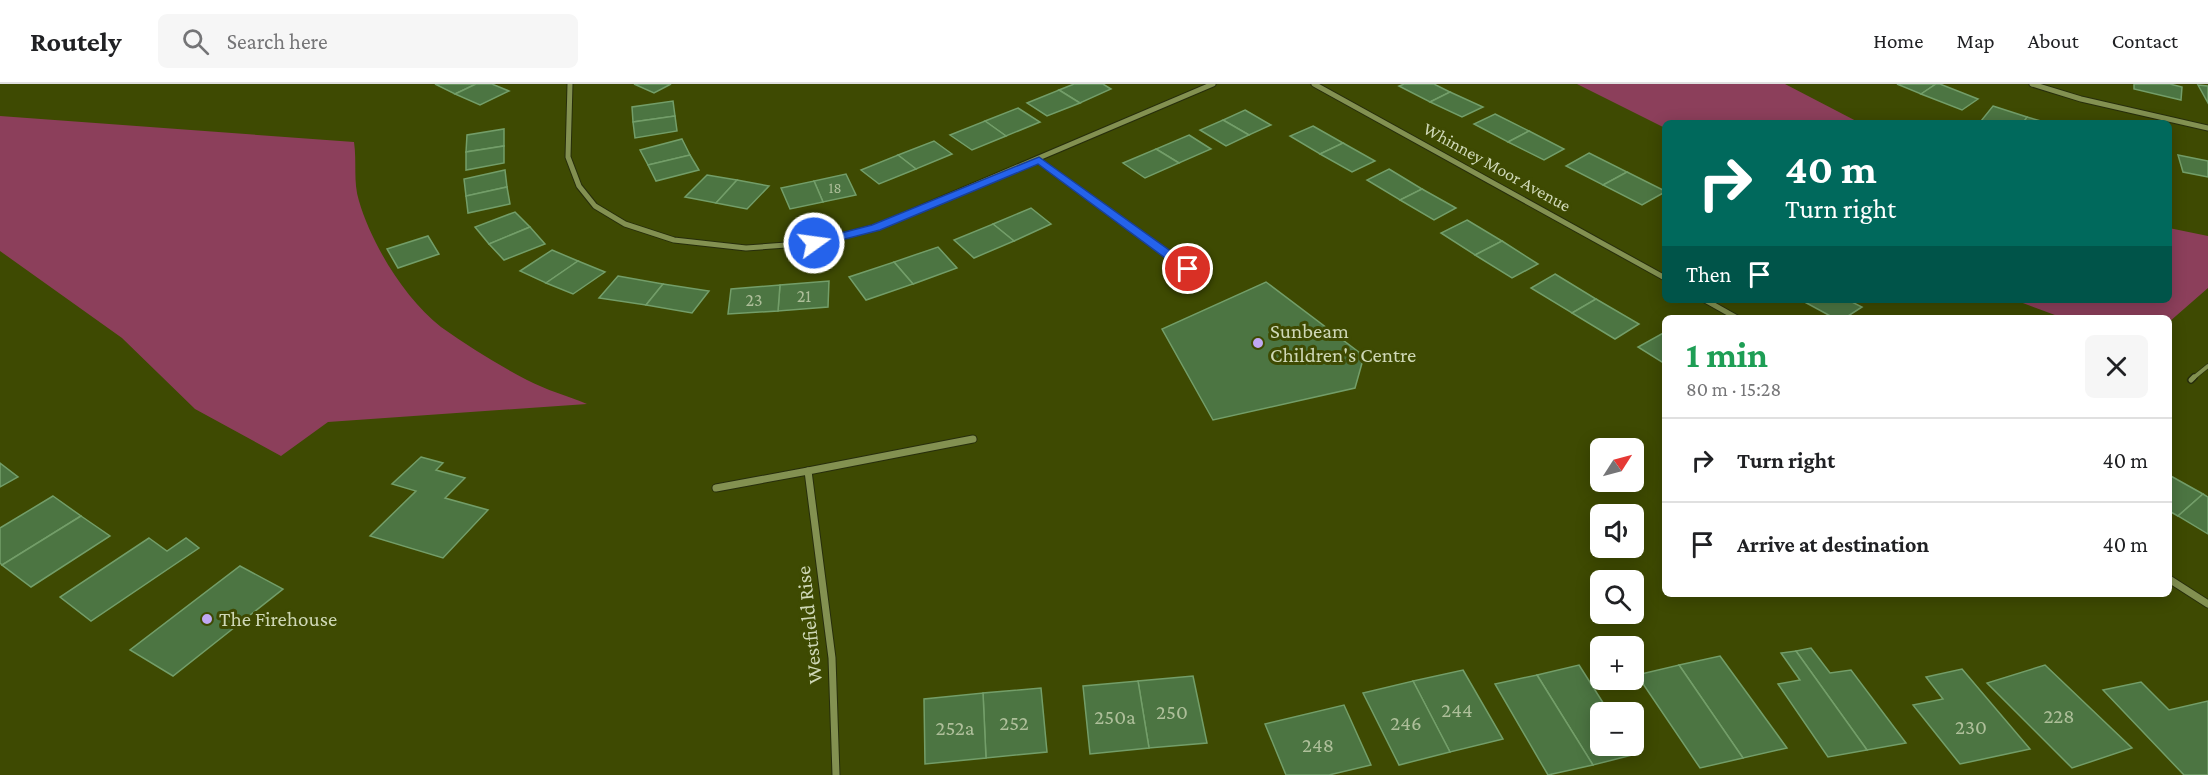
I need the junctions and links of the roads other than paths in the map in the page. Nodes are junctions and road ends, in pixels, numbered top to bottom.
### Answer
1 (570, 84) edge
2 (1213, 84) edge
3 (1314, 84) edge
4 (2032, 84) edge
5 (2208, 128) edge
6 (1039, 160) junction
7 (1188, 269) dead end
8 (1662, 276) edge
9 (1710, 303) edge
10 (1732, 315) edge
11 (2208, 366) edge
12 (2191, 380) dead end
13 (973, 439) dead end
14 (808, 471) junction
15 (716, 488) dead end
16 (2172, 581) edge
17 (2208, 604) edge
18 (836, 775) edge

1 - 6 street
2 - 6 street
3 - 8 street, Whinney Moor Avenue
4 - 5 street
6 - 7 lane
9 - 10 street
11 - 12 lane
13 - 14 street
14 - 15 street
14 - 18 street, Westfield Rise
16 - 17 street

